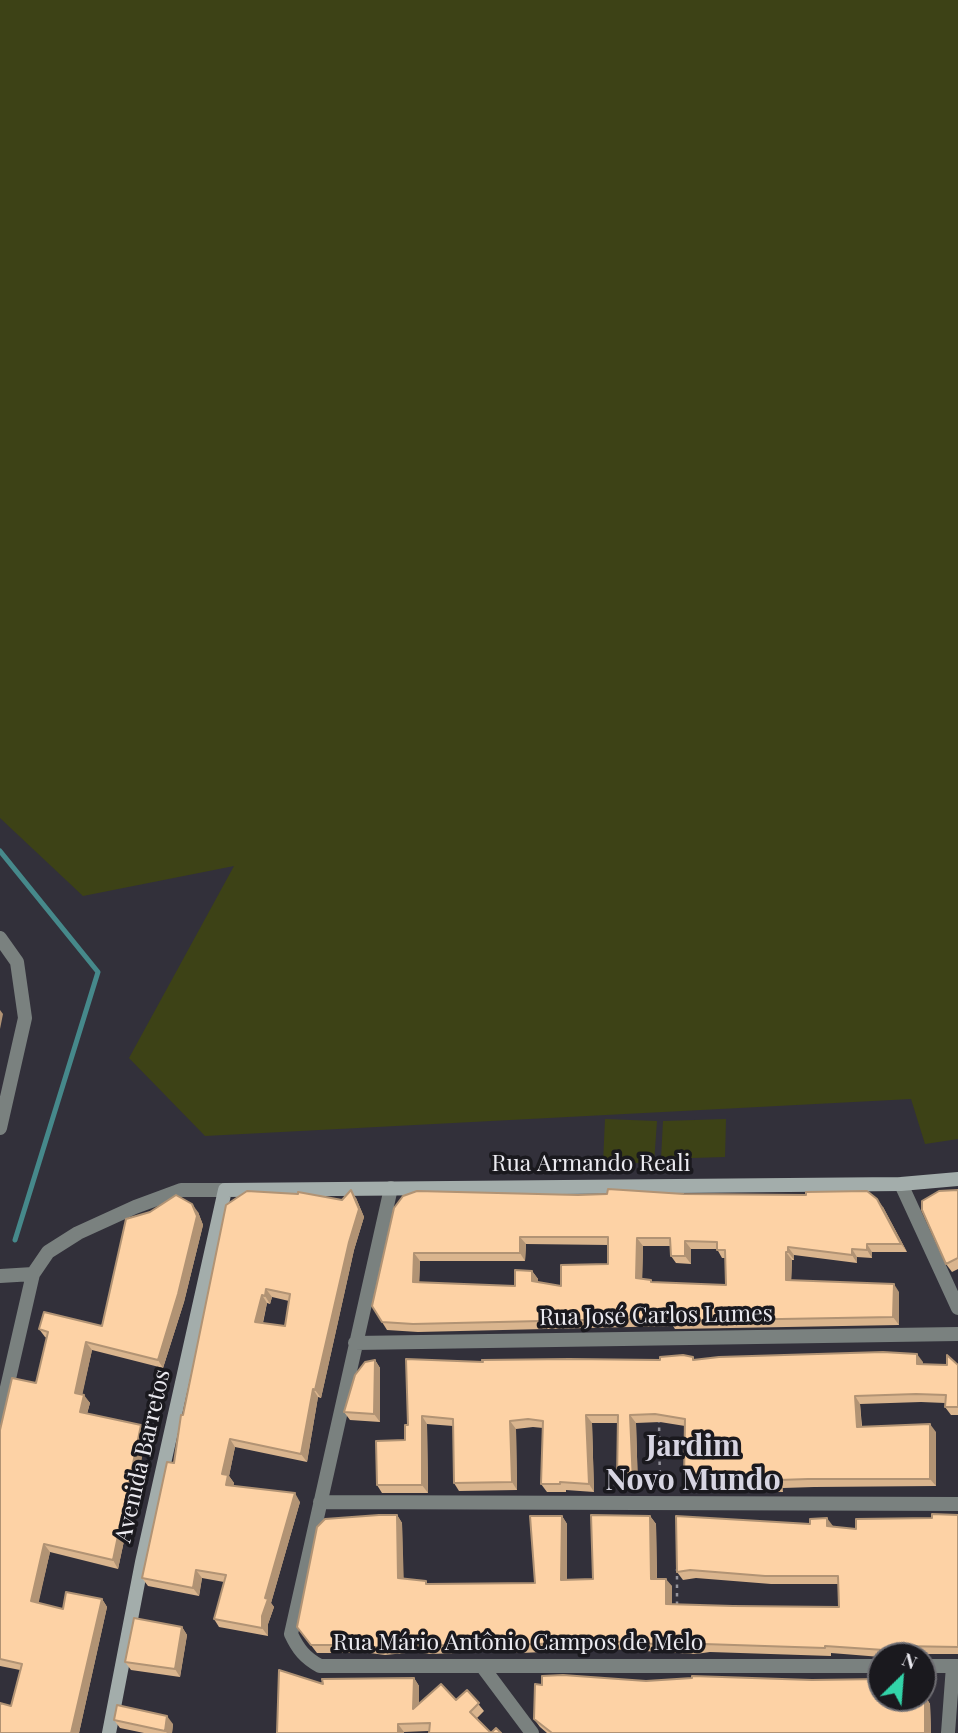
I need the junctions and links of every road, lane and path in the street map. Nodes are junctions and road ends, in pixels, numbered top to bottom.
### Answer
1 (0, 938) edge
2 (0, 1128) edge
3 (958, 1179) edge
4 (901, 1184) junction
5 (391, 1188) junction
6 (225, 1190) junction
7 (33, 1273) junction
8 (0, 1276) edge
9 (958, 1308) edge
10 (958, 1334) edge
11 (355, 1343) junction
12 (659, 1414) edge
13 (0, 1418) edge
14 (660, 1491) dead end
15 (320, 1502) junction
16 (958, 1504) edge
17 (677, 1563) edge
18 (677, 1615) edge
19 (482, 1666) junction
20 (867, 1666) edge
21 (937, 1666) edge
22 (955, 1666) edge
23 (109, 1733) edge
24 (532, 1733) edge
25 (948, 1733) edge

1 - 2 street
3 - 4 street, Rua Armando Reali
4 - 5 street, Rua Armando Reali
4 - 9 street
5 - 6 street, Rua Armando Reali
5 - 11 street, Rua Mário Antônio Campos de Melo
6 - 7 street
6 - 23 street, Avenida Barretos
7 - 8 street
7 - 13 street
10 - 11 street, Rua José Carlos Lumes
11 - 15 street, Rua Mário Antônio Campos de Melo
12 - 14 path
15 - 16 street
15 - 19 street, Rua Mário Antônio Campos de Melo
17 - 18 path
19 - 20 street, Rua Mário Antônio Campos de Melo
19 - 24 street
21 - 22 street
22 - 25 street

